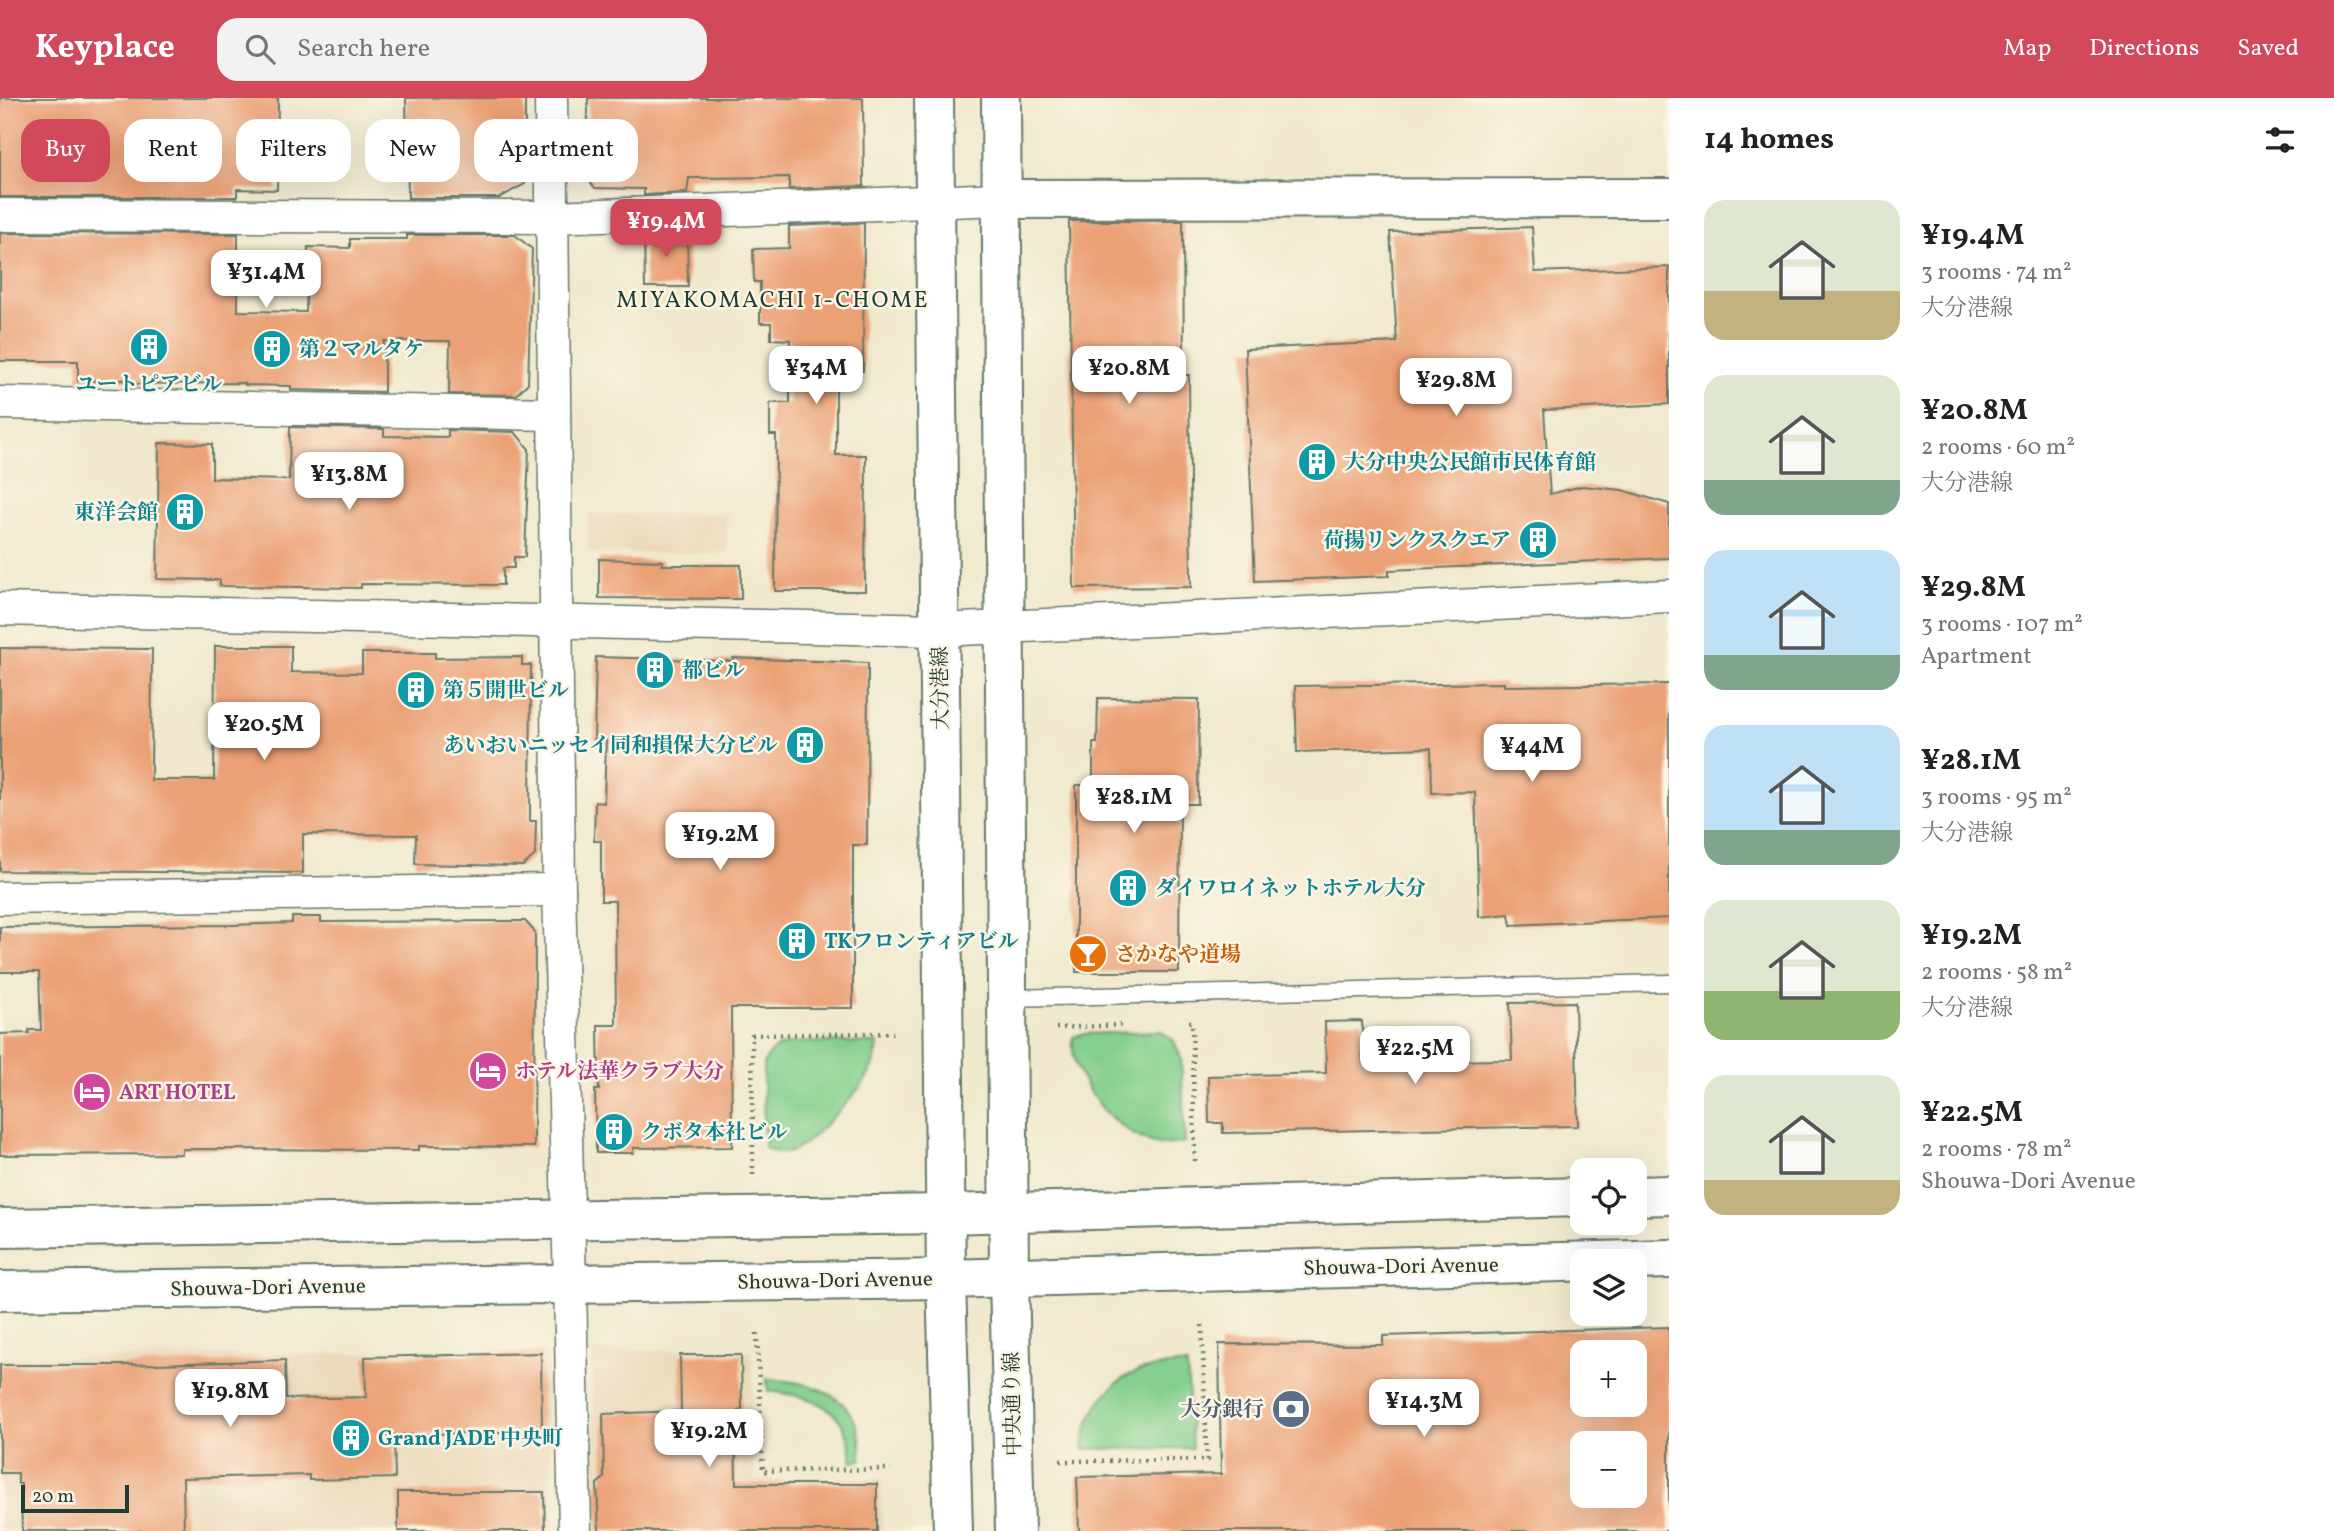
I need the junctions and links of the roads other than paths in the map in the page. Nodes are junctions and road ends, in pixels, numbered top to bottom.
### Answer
1 (551, 98) edge
2 (933, 98) edge
3 (1001, 98) edge
4 (1669, 198) edge
5 (1001, 199) junction
6 (935, 202) junction
7 (0, 215) edge
8 (552, 217) junction
9 (0, 403) edge
10 (554, 414) junction
11 (1669, 596) edge
12 (0, 609) edge
13 (556, 622) junction
14 (1004, 627) junction
15 (939, 630) junction
16 (559, 890) junction
17 (0, 898) edge
18 (1669, 983) edge
19 (1007, 998) junction
20 (1669, 1195) edge
21 (1647, 1196) edge
22 (1570, 1197) edge
23 (1009, 1212) junction
24 (946, 1214) junction
25 (568, 1220) junction
26 (0, 1228) edge
27 (1669, 1259) edge
28 (1009, 1277) junction
29 (946, 1279) junction
30 (570, 1283) junction
31 (0, 1291) edge
32 (575, 1531) edge
33 (953, 1531) edge
34 (1015, 1531) edge

1 - 8 street
2 - 6 main road, 大分港線
3 - 5 main road
4 - 5 main road
5 - 6 street
5 - 14 main road
6 - 8 street
6 - 15 main road, 大分港線
7 - 8 street
8 - 10 street
9 - 10 street
10 - 13 street
11 - 14 street
12 - 13 street
13 - 15 street
13 - 16 street
14 - 15 street
14 - 19 main road
15 - 24 main road, 大分港線
16 - 17 street
16 - 25 street
18 - 19 lane
19 - 23 main road
20 - 21 main road
22 - 23 main road
23 - 24 main road
23 - 28 main road
24 - 25 main road
24 - 29 main road, 大分港線
25 - 26 main road
25 - 30 street
27 - 28 main road, Shouwa-Dori Avenue
28 - 29 main road, Shouwa-Dori Avenue
28 - 34 main road, 中央通り線
29 - 30 main road, Shouwa-Dori Avenue
29 - 33 main road
30 - 31 main road, Shouwa-Dori Avenue
30 - 32 street

